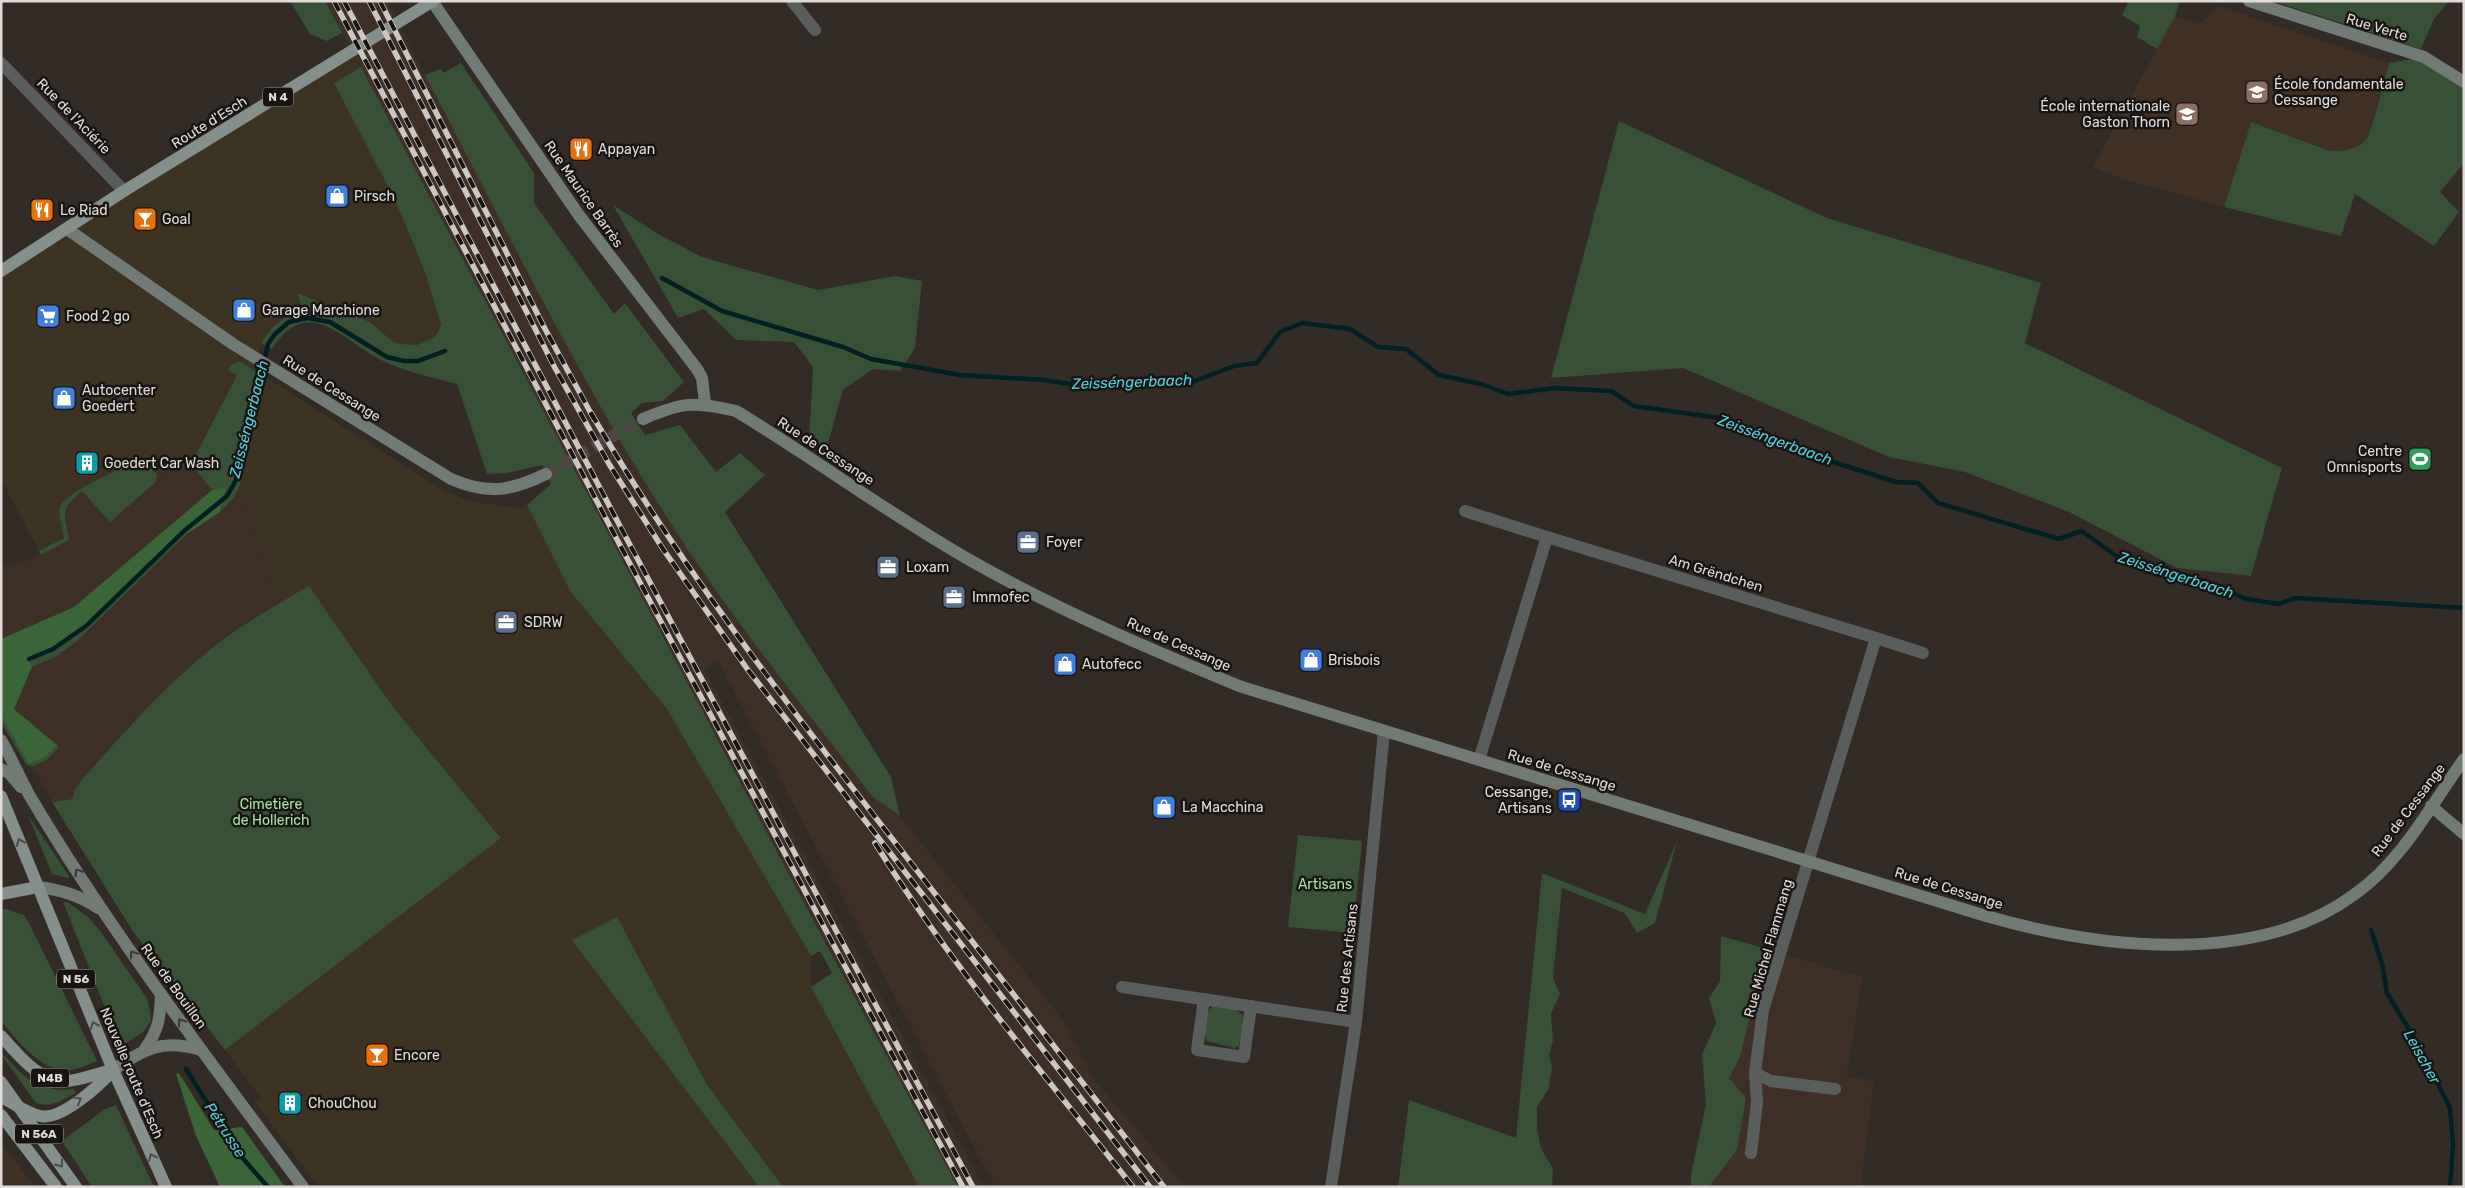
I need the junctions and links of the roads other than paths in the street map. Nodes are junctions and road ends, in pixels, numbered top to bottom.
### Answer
1 (433, 1) edge
2 (792, 1) edge
3 (2248, 1) edge
4 (815, 30) dead end
5 (1, 63) edge
6 (2464, 82) edge
7 (124, 191) junction
8 (67, 229) junction
9 (1, 271) edge
10 (705, 404) junction
11 (643, 419) tunnel mouth
12 (546, 474) tunnel mouth
13 (1464, 511) dead end
14 (1547, 537) junction
15 (1876, 638) junction
16 (1923, 653) dead end
17 (1384, 731) junction
18 (1, 740) edge
19 (2464, 759) edge
20 (1478, 760) junction
21 (1, 769) edge
22 (1, 796) edge
23 (30, 796) junction
24 (2431, 806) junction
25 (2464, 834) edge
26 (1809, 860) junction
27 (38, 888) junction
28 (1, 894) edge
29 (104, 913) junction
30 (1122, 987) dead end
31 (161, 994) junction
32 (1204, 999) junction
33 (1251, 1006) junction
34 (1356, 1022) junction
35 (1, 1036) edge
36 (145, 1049) junction
37 (202, 1050) junction
38 (113, 1070) junction
39 (1754, 1073) junction
40 (1, 1082) edge
41 (1835, 1089) dead end
42 (1, 1097) edge
43 (18, 1106) junction
44 (1, 1115) edge
45 (1751, 1153) dead end
46 (56, 1187) edge
47 (76, 1187) edge
48 (166, 1187) edge
49 (303, 1187) edge
50 (1330, 1187) edge

1 - 7 main road, Route d'Esch / N 4
1 - 10 main road, Rue Maurice Barrès
2 - 4 street
3 - 6 main road, Rue Verte
5 - 7 street, Rue de l'Aciérie
7 - 8 main road, Route d'Esch / N 4
8 - 9 main road, Route d'Esch / N 4
8 - 12 main road, Rue de Cessange
10 - 11 main road, Rue de Cessange
10 - 17 main road, Rue de Cessange
13 - 14 street, Am Grëndchen
14 - 15 street, Am Grëndchen
14 - 20 street
15 - 16 street, Am Grëndchen
15 - 26 street
17 - 20 main road, Rue de Cessange
17 - 34 street, Rue des Artisans
18 - 23 main road, Rue de Bouillon
19 - 24 main road, Rue de Cessange
20 - 26 main road, Rue de Cessange
21 - 23 main road, Rue de Bouillon
27 -> 22 main road, N 56
29 -> 23 main road, Rue de Bouillon
24 - 25 main road
24 - 26 main road, Rue de Cessange
26 - 39 street, Rue Michel Flammang
27 - 28 main road
27 - 29 main road
38 -> 27 main road, Nouvelle route d'Esch / N 56
31 -> 29 main road, Rue de Bouillon
30 - 32 street
31 - 36 main road
37 -> 31 main road, Rue de Bouillon
32 - 33 street
32 - 33 street
33 - 34 street
34 - 50 street, Rue des Artisans
35 - 38 main road, N4B
36 - 37 main road
36 - 38 main road
37 - 49 main road, Rue de Bouillon
43 -> 38 main road, N4B
48 -> 38 main road, Nouvelle route d'Esch / N 56
39 - 41 street
39 - 45 street, Rue Michel Flammang
40 - 43 main road, N 56A
42 - 43 main road
43 -> 47 main road, N 56A
44 - 46 main road, N 56A

